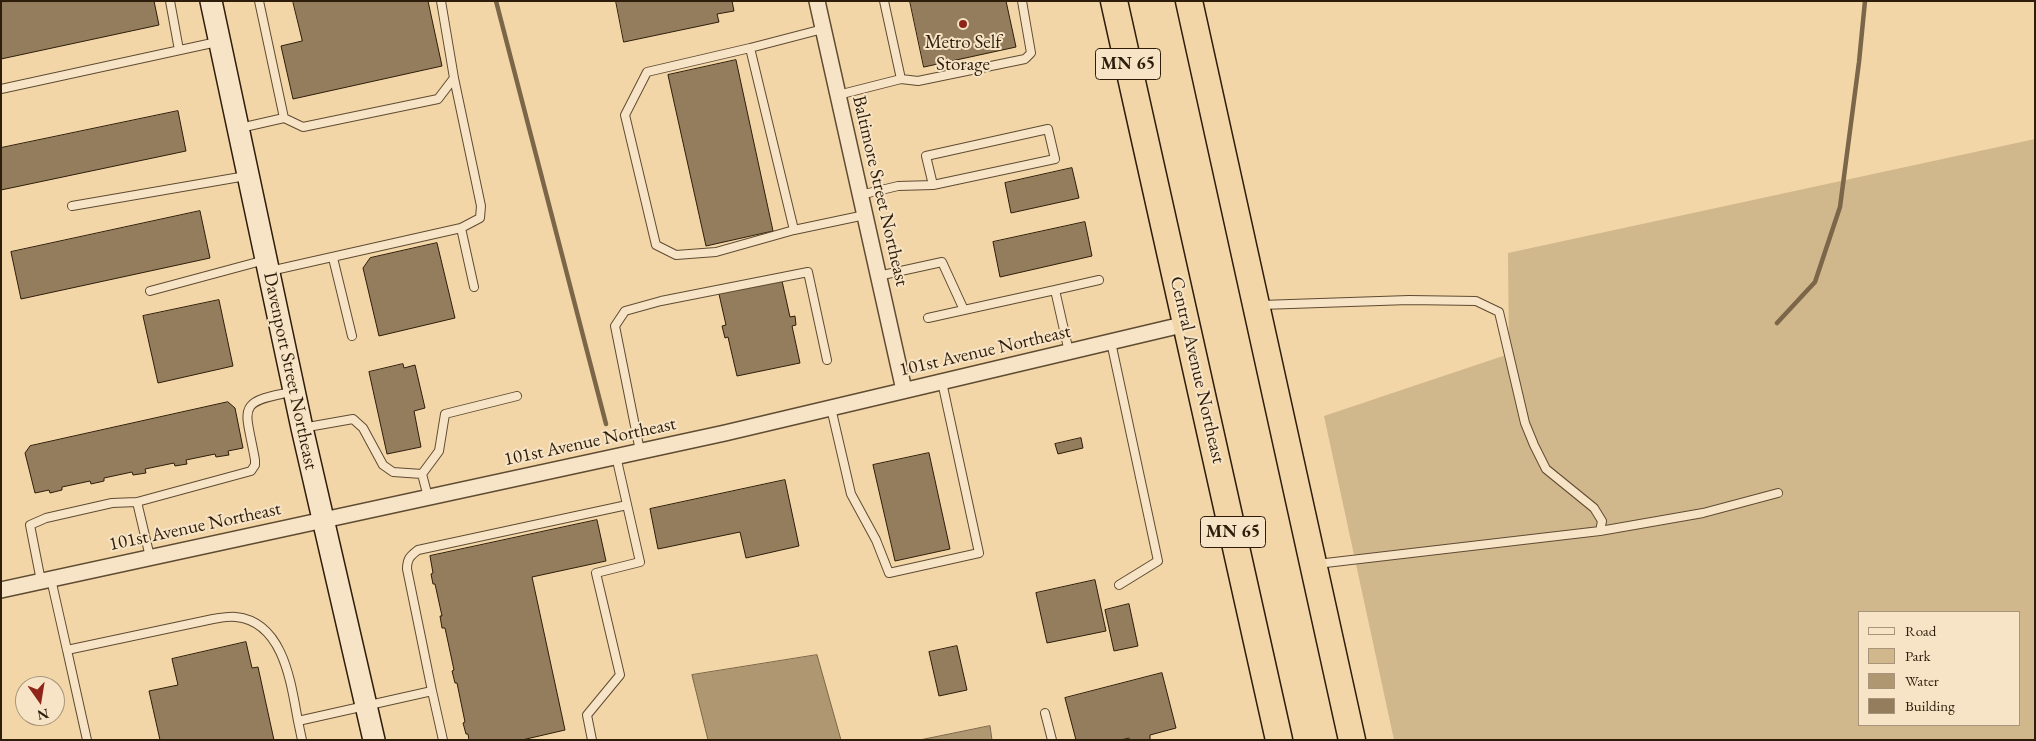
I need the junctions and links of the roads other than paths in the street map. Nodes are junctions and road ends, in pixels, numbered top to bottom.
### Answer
1 (170, 1) edge
2 (211, 1) edge
3 (259, 1) edge
4 (441, 1) edge
5 (817, 1) edge
6 (884, 1) edge
7 (1022, 1) edge
8 (1114, 1) edge
9 (1189, 1) edge
10 (823, 29) junction
11 (219, 41) junction
12 (750, 48) junction
13 (180, 50) junction
14 (454, 78) junction
15 (901, 79) junction
16 (1, 89) edge
17 (838, 94) junction
18 (284, 118) junction
19 (238, 128) junction
20 (248, 175) junction
21 (933, 186) junction
22 (860, 195) junction
23 (72, 206) dead end
24 (865, 215) junction
25 (461, 228) junction
26 (794, 230) junction
27 (333, 258) junction
28 (267, 266) junction
29 (878, 276) junction
30 (1099, 280) dead end
31 (474, 287) dead end
32 (1054, 290) junction
33 (150, 291) dead end
34 (1255, 305) junction
35 (964, 310) junction
36 (928, 318) dead end
37 (1186, 324) junction
38 (352, 336) dead end
39 (1111, 342) junction
40 (1069, 352) junction
41 (827, 360) dead end
42 (942, 382) junction
43 (904, 390) junction
44 (294, 392) junction
45 (517, 396) dead end
46 (831, 408) junction
47 (302, 428) junction
48 (640, 451) junction
49 (616, 456) junction
50 (422, 474) junction
51 (1778, 493) dead end
52 (428, 497) junction
53 (137, 502) junction
54 (627, 505) junction
55 (323, 520) junction
56 (1600, 531) junction
57 (150, 557) junction
58 (1313, 565) junction
59 (46, 580) junction
60 (1119, 585) dead end
61 (1, 590) edge
62 (67, 650) junction
63 (432, 690) junction
64 (365, 706) junction
65 (1045, 713) dead end
66 (298, 721) junction
67 (87, 740) edge
68 (302, 740) edge
69 (374, 740) edge
70 (443, 740) edge
71 (592, 740) edge
72 (1052, 740) edge
73 (1279, 740) edge
74 (1352, 740) edge

1 - 13 lane
2 - 11 street, Davenport Street Northeast
3 - 18 lane
4 - 14 lane
5 - 10 street, Baltimore Street Northeast
6 - 15 lane
7 - 15 lane
8 - 37 highway, Central Avenue Northeast / MN 65
9 - 34 highway
10 - 12 lane
10 - 17 street, Baltimore Street Northeast
11 - 13 lane
11 - 19 street, Davenport Street Northeast
12 - 26 lane
12 - 26 lane
13 - 16 lane
14 - 18 lane
14 - 25 lane
15 - 17 lane
17 - 22 street, Baltimore Street Northeast
18 - 19 lane
19 - 20 street, Davenport Street Northeast
20 - 23 lane
20 - 28 street, Davenport Street Northeast
21 - 21 lane
21 - 22 lane
22 - 24 street, Baltimore Street Northeast
24 - 26 lane
24 - 29 street, Baltimore Street Northeast
25 - 27 lane
25 - 31 lane
27 - 28 lane
27 - 38 lane
28 - 33 lane
28 - 44 street, Davenport Street Northeast
29 - 35 lane
29 - 43 street, Baltimore Street Northeast
30 - 32 lane
32 - 35 lane
32 - 40 lane
34 - 56 lane
34 - 58 highway
35 - 36 lane
37 - 39 street, 101st Avenue Northeast
37 - 73 highway, Central Avenue Northeast / MN 65
39 - 40 street, 101st Avenue Northeast
39 - 60 lane
40 - 42 street, 101st Avenue Northeast
41 - 48 lane
42 - 43 street, 101st Avenue Northeast
42 - 46 lane
43 - 46 street, 101st Avenue Northeast
44 - 47 street, Davenport Street Northeast
44 - 53 lane
45 - 50 lane
46 - 48 street, 101st Avenue Northeast
47 - 50 lane
47 - 55 street, Davenport Street Northeast
48 - 49 street, 101st Avenue Northeast
49 - 52 street, 101st Avenue Northeast
49 - 54 lane
50 - 52 lane
51 - 56 lane
52 - 55 street, 101st Avenue Northeast
53 - 57 lane
53 - 59 lane
54 - 63 lane
54 - 71 lane
55 - 57 street, 101st Avenue Northeast
55 - 64 street, Davenport Street Northeast
56 - 58 lane
57 - 59 street, 101st Avenue Northeast
58 - 74 highway
59 - 61 street, 101st Avenue Northeast
59 - 62 lane
62 - 66 lane
62 - 67 lane
63 - 64 lane
63 - 70 lane
64 - 66 lane
64 - 69 street, Davenport Street Northeast
65 - 72 lane
66 - 68 lane

